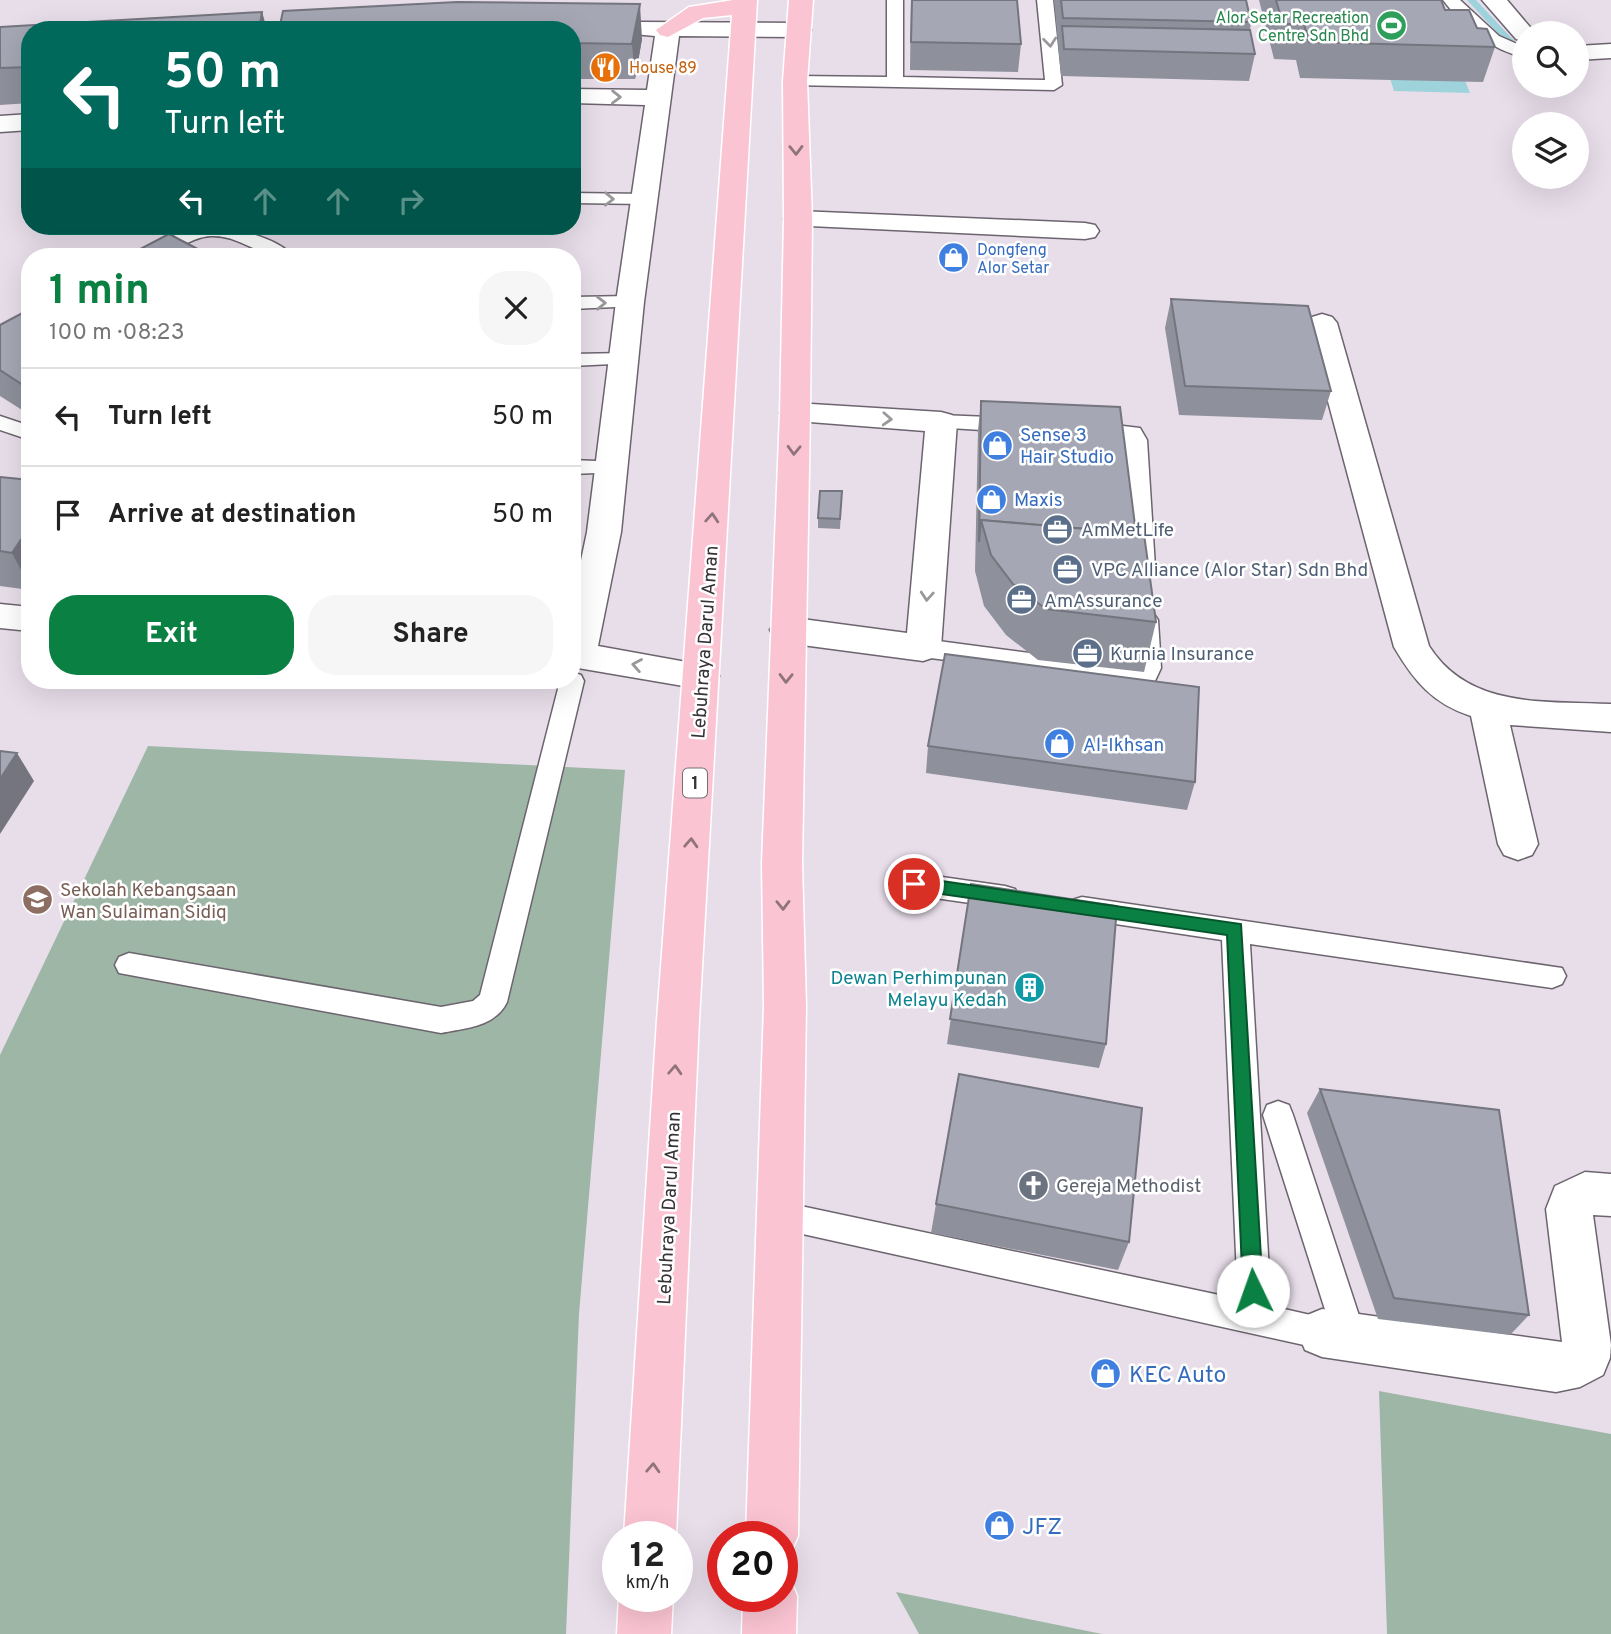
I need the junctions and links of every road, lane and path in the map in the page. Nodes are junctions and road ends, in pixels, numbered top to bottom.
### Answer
1 (801, 0) edge
2 (895, 0) edge
3 (1045, 0) edge
4 (1451, 0) edge
5 (1494, 0) edge
6 (744, 12) edge
7 (1513, 21) edge
8 (613, 29) edge
9 (668, 30) junction
10 (799, 30) junction
11 (1512, 49) edge
12 (1611, 51) edge
13 (1589, 52) edge
14 (795, 81) junction
15 (895, 82) junction
16 (581, 96) edge
17 (659, 97) junction
18 (21, 123) edge
19 (0, 124) edge
20 (581, 199) edge
21 (645, 207) junction
22 (581, 214) edge
23 (798, 219) junction
24 (1085, 231) dead end
25 (184, 235) edge
26 (242, 235) edge
27 (159, 248) edge
28 (267, 248) edge
29 (630, 302) junction
30 (581, 303) edge
31 (1322, 323) dead end
32 (626, 359) junction
33 (581, 360) edge
34 (795, 414) junction
35 (941, 422) junction
36 (0, 423) edge
37 (1036, 426) edge
38 (1064, 428) edge
39 (21, 430) edge
40 (581, 467) edge
41 (612, 467) junction
42 (588, 532) edge
43 (581, 600) edge
44 (0, 615) edge
45 (21, 618) edge
46 (787, 630) junction
47 (923, 648) junction
48 (581, 667) edge
49 (701, 676) junction
50 (569, 689) edge
51 (1488, 709) junction
52 (1611, 718) edge
53 (1518, 844) dead end
54 (914, 884) dead end
55 (1235, 929) junction
56 (129, 965) dead end
57 (1552, 976) dead end
58 (1278, 1115) dead end
59 (1611, 1195) edge
60 (782, 1217) junction
61 (1255, 1318) junction
62 (1336, 1335) junction
63 (651, 1521) edge
64 (772, 1521) edge
65 (645, 1612) edge
66 (770, 1612) edge
67 (644, 1634) edge
68 (769, 1634) edge

1 - 10 main road
2 - 15 lane
3 -> 15 lane
4 - 11 lane
5 - 7 street
6 - 9 street
6 - 10 street
49 -> 6 main road, Lebuhraya Darul Aman / 1
8 - 9 street
9 - 17 street
10 - 14 main road
12 - 13 street
14 - 15 lane
14 -> 23 main road
16 -> 17 street
17 - 21 street
18 - 19 street
20 -> 21 lane
21 - 22 lane
21 - 29 street
23 - 24 street
23 - 34 main road
25 - 27 lane
26 - 28 lane
30 -> 29 lane
29 - 32 street
31 - 51 street
32 - 33 lane
32 - 41 street
34 -> 35 street
34 -> 46 main road
35 - 37 lane
35 -> 47 street
36 - 39 lane
38 - 47 lane
40 - 41 lane
41 - 42 street
42 - 43 street
44 - 45 street
46 - 47 street
46 -> 60 main road
49 -> 48 street
63 -> 49 main road, Lebuhraya Darul Aman / 1
50 - 56 lane
51 - 52 street
51 - 53 street
54 - 55 lane
55 - 57 lane
55 - 61 lane
58 - 62 lane
59 - 62 street
60 - 61 lane
60 - 64 main road
61 - 62 lane
65 - 67 main road
66 - 68 main road

